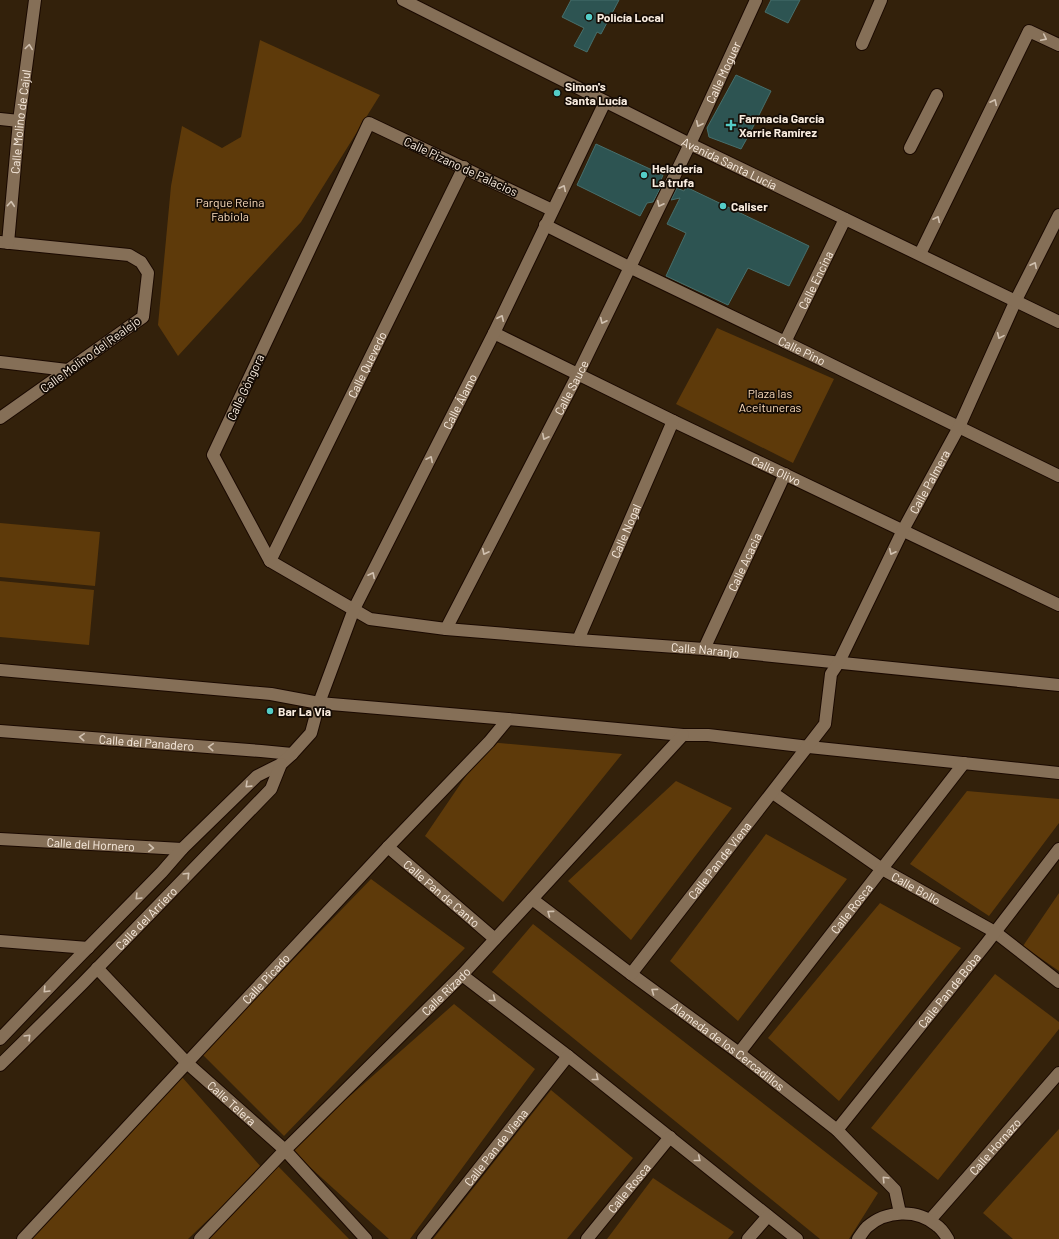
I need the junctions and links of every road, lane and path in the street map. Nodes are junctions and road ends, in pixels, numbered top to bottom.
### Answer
1 (35, 0) edge
2 (403, 0) edge
3 (756, 0) edge
4 (882, 0) edge
5 (862, 44) dead end
6 (1059, 46) edge
7 (937, 95) dead end
8 (605, 102) junction
9 (0, 119) edge
10 (19, 122) junction
11 (369, 123) joint
12 (690, 144) junction
13 (910, 148) dead end
14 (464, 167) junction
15 (552, 210) junction
16 (1059, 215) edge
17 (845, 218) junction
18 (545, 225) junction
19 (4, 242) edge
20 (920, 254) junction
21 (629, 267) junction
22 (1016, 300) junction
23 (1059, 322) edge
24 (494, 333) junction
25 (786, 342) junction
26 (0, 362) edge
27 (68, 370) junction
28 (578, 374) junction
29 (0, 418) edge
30 (672, 421) junction
31 (959, 427) junction
32 (785, 474) junction
33 (1059, 476) edge
34 (903, 530) junction
35 (270, 561) junction
36 (1059, 605) edge
37 (354, 610) junction
38 (446, 628) junction
39 (578, 640) junction
40 (704, 649) junction
41 (838, 662) junction
42 (0, 670) edge
43 (1059, 685) edge
44 (319, 703) junction
45 (508, 719) junction
46 (0, 732) edge
47 (683, 735) junction
48 (809, 747) junction
49 (292, 754) junction
50 (964, 763) junction
51 (281, 764) junction
52 (1059, 772) edge
53 (773, 793) junction
54 (0, 839) edge
55 (388, 847) junction
56 (182, 849) junction
57 (1059, 849) edge
58 (882, 869) junction
59 (532, 899) junction
60 (995, 932) junction
61 (495, 939) junction
62 (0, 941) edge
63 (88, 948) junction
64 (97, 968) junction
65 (631, 974) junction
66 (462, 975) junction
67 (1059, 982) edge
68 (0, 1039) edge
69 (739, 1053) junction
70 (568, 1056) junction
71 (187, 1063) junction
72 (0, 1065) edge
73 (1059, 1073) edge
74 (837, 1130) junction
75 (670, 1137) junction
76 (285, 1150) junction
77 (900, 1213) junction
78 (768, 1216) junction
79 (930, 1220) junction
80 (23, 1239) edge
81 (200, 1239) edge
82 (366, 1239) edge
83 (423, 1239) edge
84 (587, 1239) edge
85 (748, 1239) edge
86 (797, 1239) edge
87 (858, 1239) edge
88 (948, 1239) edge

10 -> 1 street, Calle Molino de Cajul
2 - 8 street, Avenida Santa Lucía
3 -> 12 street, Calle Moguer
4 - 5 street
20 -> 6 street
7 - 13 street
8 - 12 street, Avenida Santa Lucía
15 -> 8 street, Calle Álamo
9 - 10 street
19 -> 10 street, Calle Molino de Cajul
11 - 14 street, Calle Pizano de Palacios
11 - 35 street, Calle Góngora
12 - 17 street, Avenida Santa Lucía
12 -> 21 street, Calle Sauce
14 - 15 street, Calle Pizano de Palacios
14 - 35 street, Calle Quevedo
15 - 18 street, Calle Álamo
22 -> 16 street, Calle Palmera
17 - 20 street, Avenida Santa Lucía
17 - 25 street, Calle Encina
18 - 21 street, Calle Pino
24 -> 18 street, Calle Álamo
19 - 27 street, Calle Molino del Realejo
20 - 22 street, Avenida Santa Lucía
21 - 25 street, Calle Pino
21 -> 28 street, Calle Sauce
22 - 23 street, Avenida Santa Lucía
22 -> 31 street, Calle Palmera
24 - 28 street, Calle Olivo
37 -> 24 street, Calle Álamo
25 - 31 street, Calle Pino
26 - 27 street
27 - 29 street, Calle Molino del Realejo
28 - 30 street, Calle Olivo
28 -> 38 street, Calle Sauce
30 - 32 street, Calle Olivo
30 - 39 street, Calle Nogal
31 - 33 street, Calle Pino
31 - 34 street, Calle Palmera
32 - 34 street, Calle Olivo
32 - 40 street, Calle Acacia
34 - 36 street, Calle Olivo
34 -> 41 street, Calle Palmera
35 - 37 street
37 - 38 street, Calle Naranjo
37 - 44 street, Calle Álamo
38 - 39 street, Calle Naranjo
39 - 40 street, Calle Naranjo
40 - 41 street, Calle Naranjo
41 - 43 street, Calle Naranjo
41 - 48 street, Calle Palmera
42 - 44 street
44 - 45 street
44 - 49 street, Calle del Arriero
45 - 47 street
45 - 55 street, Calle Picado
49 -> 46 street, Calle del Panadero
47 - 48 street
47 - 59 street, Calle Rizado
48 - 50 street
48 - 53 street, Calle Pan de Viena
49 - 51 street, Calle del Arriero
50 - 52 street
50 - 58 street, Calle Rosca
51 -> 56 street, Calle del Arriero
64 -> 51 street, Calle del Arriero
53 - 58 street, Calle Bollo
53 - 65 street, Calle Pan de Viena
54 -> 56 street, Calle del Hornero
55 - 61 street, Calle Pan de Canto
55 - 71 street, Calle Picado
56 -> 63 street, Calle del Arriero
57 - 60 street, Calle Pan de Boba
58 - 60 street, Calle Bollo
58 - 69 street, Calle Rosca
59 - 61 street, Calle Rizado
65 -> 59 street, Alameda de los Cercadillos
60 - 67 street, Calle Bollo
60 - 74 street, Calle Pan de Boba
61 - 66 street, Calle Rizado
62 - 63 street
63 -> 68 street, Calle del Arriero
64 - 71 street, Calle Telera
72 -> 64 street, Calle del Arriero
69 -> 65 street, Alameda de los Cercadillos
66 -> 70 street
66 - 76 street, Calle Rizado
69 - 74 street, Alameda de los Cercadillos
70 -> 75 street
70 - 83 street, Calle Pan de Viena
71 - 76 street, Calle Telera
71 - 80 street, Calle Picado
73 - 79 street, Calle Hornazo
77 -> 74 street, Alameda de los Cercadillos
75 -> 78 street
75 - 84 street, Calle Rosca
76 - 81 street, Calle Rizado
76 - 82 street, Calle Telera
77 - 79 street
77 - 87 street
78 - 85 street
78 - 86 street
79 - 88 street

